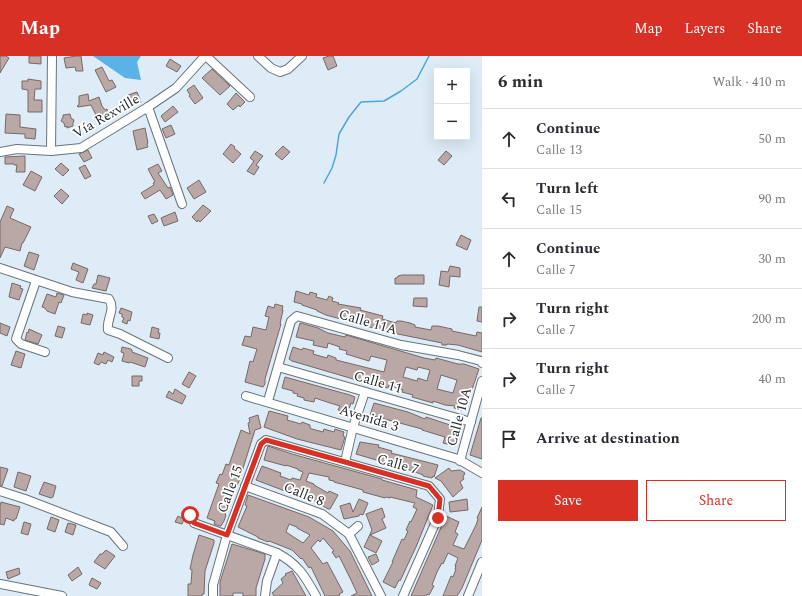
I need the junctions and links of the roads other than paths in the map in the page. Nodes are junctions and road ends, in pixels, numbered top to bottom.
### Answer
1 (52, 56) edge
2 (205, 56) edge
3 (258, 56) edge
4 (302, 56) edge
5 (250, 97) dead end
6 (148, 107) junction
7 (51, 151) junction
8 (0, 152) edge
9 (182, 204) dead end
10 (0, 268) edge
11 (36, 281) junction
12 (45, 352) dead end
13 (168, 358) dead end
14 (482, 363) edge
15 (278, 367) junction
16 (482, 381) edge
17 (365, 392) junction
18 (246, 396) dead end
19 (268, 401) junction
20 (471, 422) junction
21 (353, 427) junction
22 (255, 460) joint
23 (460, 461) junction
24 (345, 462) junction
25 (482, 473) edge
26 (245, 486) junction
27 (0, 491) edge
28 (190, 515) dead end
29 (358, 526) dead end
30 (348, 534) junction
31 (227, 535) junction
32 (123, 546) dead end
33 (277, 553) junction
34 (482, 562) edge
35 (479, 577) edge
36 (0, 584) edge
37 (62, 596) edge
38 (213, 596) edge
39 (265, 596) edge
40 (316, 596) edge
41 (381, 596) edge
42 (403, 596) edge
43 (468, 596) edge

1 - 7 street
2 - 5 street
2 - 6 street, Vía Rexville
3 - 4 street
6 - 7 street, Vía Rexville
6 - 9 street
7 - 8 street, Vía Rexville
10 - 11 street
11 - 12 street
11 - 13 street
14 - 15 street, Calle 11A
15 - 17 street, Calle 11
15 - 19 street
16 - 20 street, Calle 10A
17 - 20 street, Calle 11
17 - 21 street
18 - 19 street, Avenida 3
19 - 21 street, Avenida 3
20 - 23 street, Calle 10A
21 - 23 street, Avenida 3
21 - 24 street
22 - 24 street, Calle 7
22 - 26 street, Calle 15
23 - 25 street, Avenida 3
24 - 42 street, Calle 7
26 - 30 street, Calle 8
26 - 31 street, Calle 15
27 - 32 street
28 - 31 street
29 - 30 street
30 - 41 street, Calle 8
31 - 33 street
31 - 38 street, Calle 15
33 - 39 street
33 - 40 street
34 - 35 street
35 - 43 street
36 - 37 street

